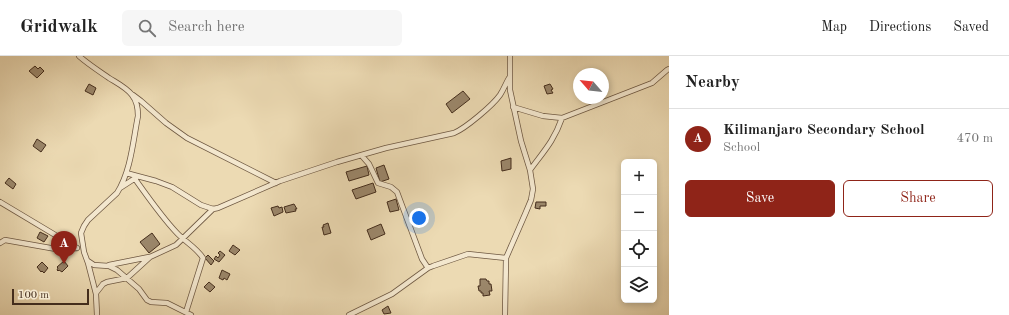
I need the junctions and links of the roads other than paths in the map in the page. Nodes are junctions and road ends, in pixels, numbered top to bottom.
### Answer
1 (79, 56) edge
2 (510, 56) edge
3 (669, 69) edge
4 (509, 78) junction
5 (132, 95) junction
6 (513, 107) junction
7 (562, 118) junction
8 (362, 156) junction
9 (530, 170) junction
10 (126, 173) junction
11 (137, 178) junction
12 (276, 183) junction
13 (120, 188) junction
14 (0, 202) edge
15 (213, 209) junction
16 (183, 239) junction
17 (0, 243) edge
18 (77, 248) junction
19 (84, 252) junction
20 (150, 257) junction
21 (506, 258) junction
22 (88, 261) junction
23 (107, 266) junction
24 (428, 268) junction
25 (127, 278) junction
26 (96, 293) junction
27 (186, 312) junction
28 (97, 315) edge
29 (191, 315) edge
30 (348, 315) edge
31 (505, 315) edge

1 - 5 street
2 - 4 street
3 - 7 street
4 - 6 street
4 - 8 street
5 - 10 street
5 - 12 street
6 - 7 street
6 - 9 street
7 - 9 street
8 - 12 street
8 - 24 street
9 - 21 street
10 - 11 street
10 - 13 street
11 - 13 street
11 - 15 street
11 - 16 street
12 - 15 street
13 - 19 street
14 - 18 street
15 - 16 street
16 - 20 street
16 - 27 street
17 - 18 street
18 - 19 street
19 - 22 street
20 - 23 street
20 - 25 street
21 - 24 street
21 - 31 street
22 - 23 street
22 - 26 street
23 - 25 street
24 - 30 street
25 - 26 street
25 - 27 street
26 - 28 street
27 - 29 street

